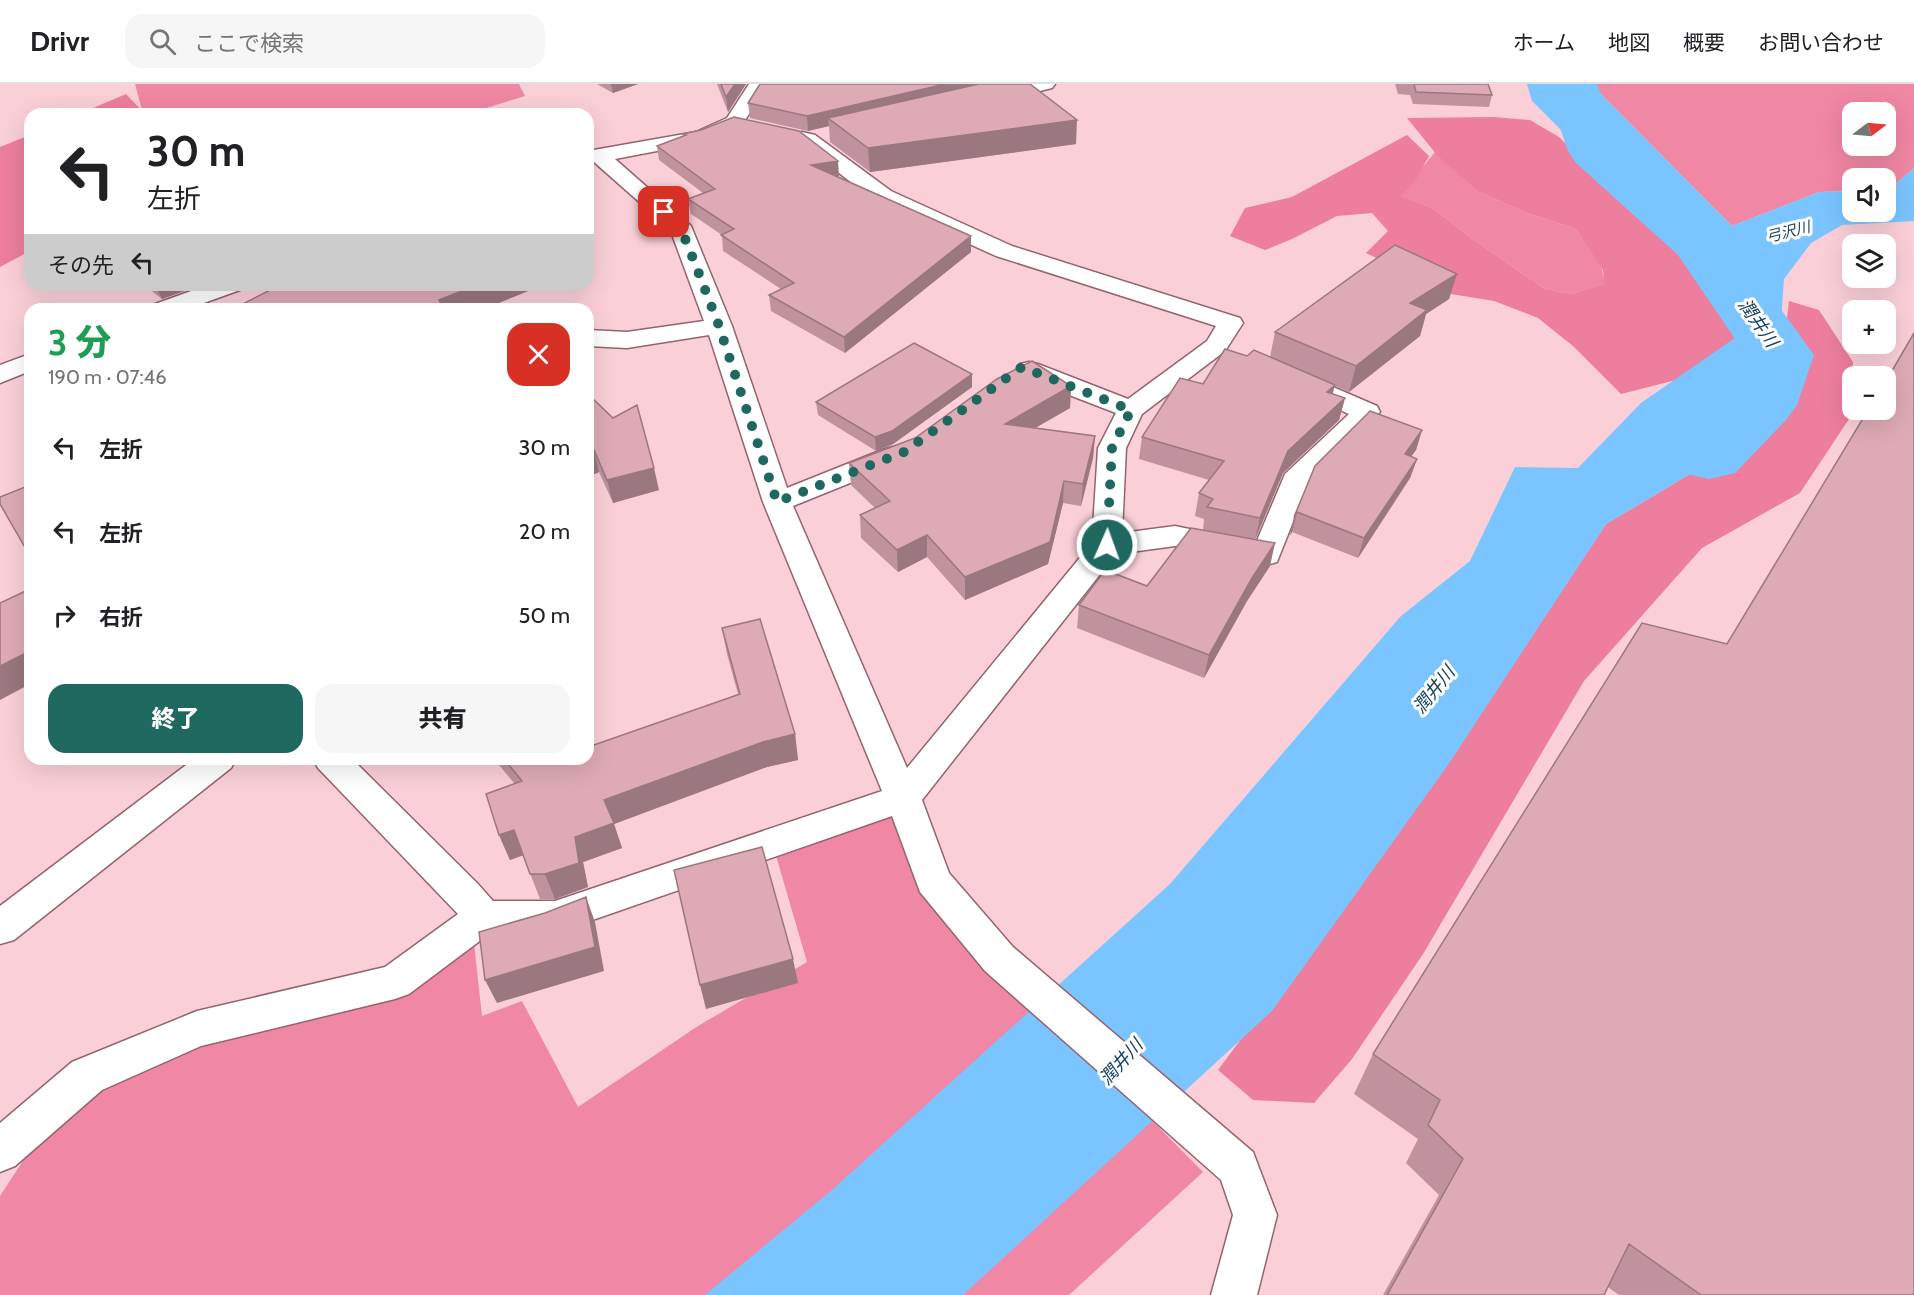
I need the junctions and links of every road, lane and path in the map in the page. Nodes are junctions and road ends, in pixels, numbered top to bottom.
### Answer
1 (759, 84) edge
2 (1045, 84) edge
3 (977, 100) edge
4 (755, 127) junction
5 (594, 156) edge
6 (594, 157) edge
7 (214, 291) edge
8 (181, 303) edge
9 (719, 326) junction
10 (594, 338) edge
11 (24, 365) edge
12 (0, 375) edge
13 (1281, 375) edge
14 (1004, 380) edge
15 (1131, 410) junction
16 (913, 445) edge
17 (777, 502) junction
18 (1107, 545) junction
19 (211, 765) edge
20 (336, 765) edge
21 (903, 798) junction
22 (483, 917) junction
23 (0, 928) edge
24 (0, 1151) edge
25 (1234, 1295) edge

1 - 4 street
2 - 3 street
4 - 5 street
4 - 15 street
6 - 9 street
7 - 8 street
9 - 10 street
9 - 17 street
11 - 12 street
13 - 18 street
14 - 15 street
15 - 18 street
16 - 17 street
17 - 21 street
18 - 21 street
19 - 23 street
20 - 22 street
21 - 22 street
21 - 25 street
22 - 24 street

